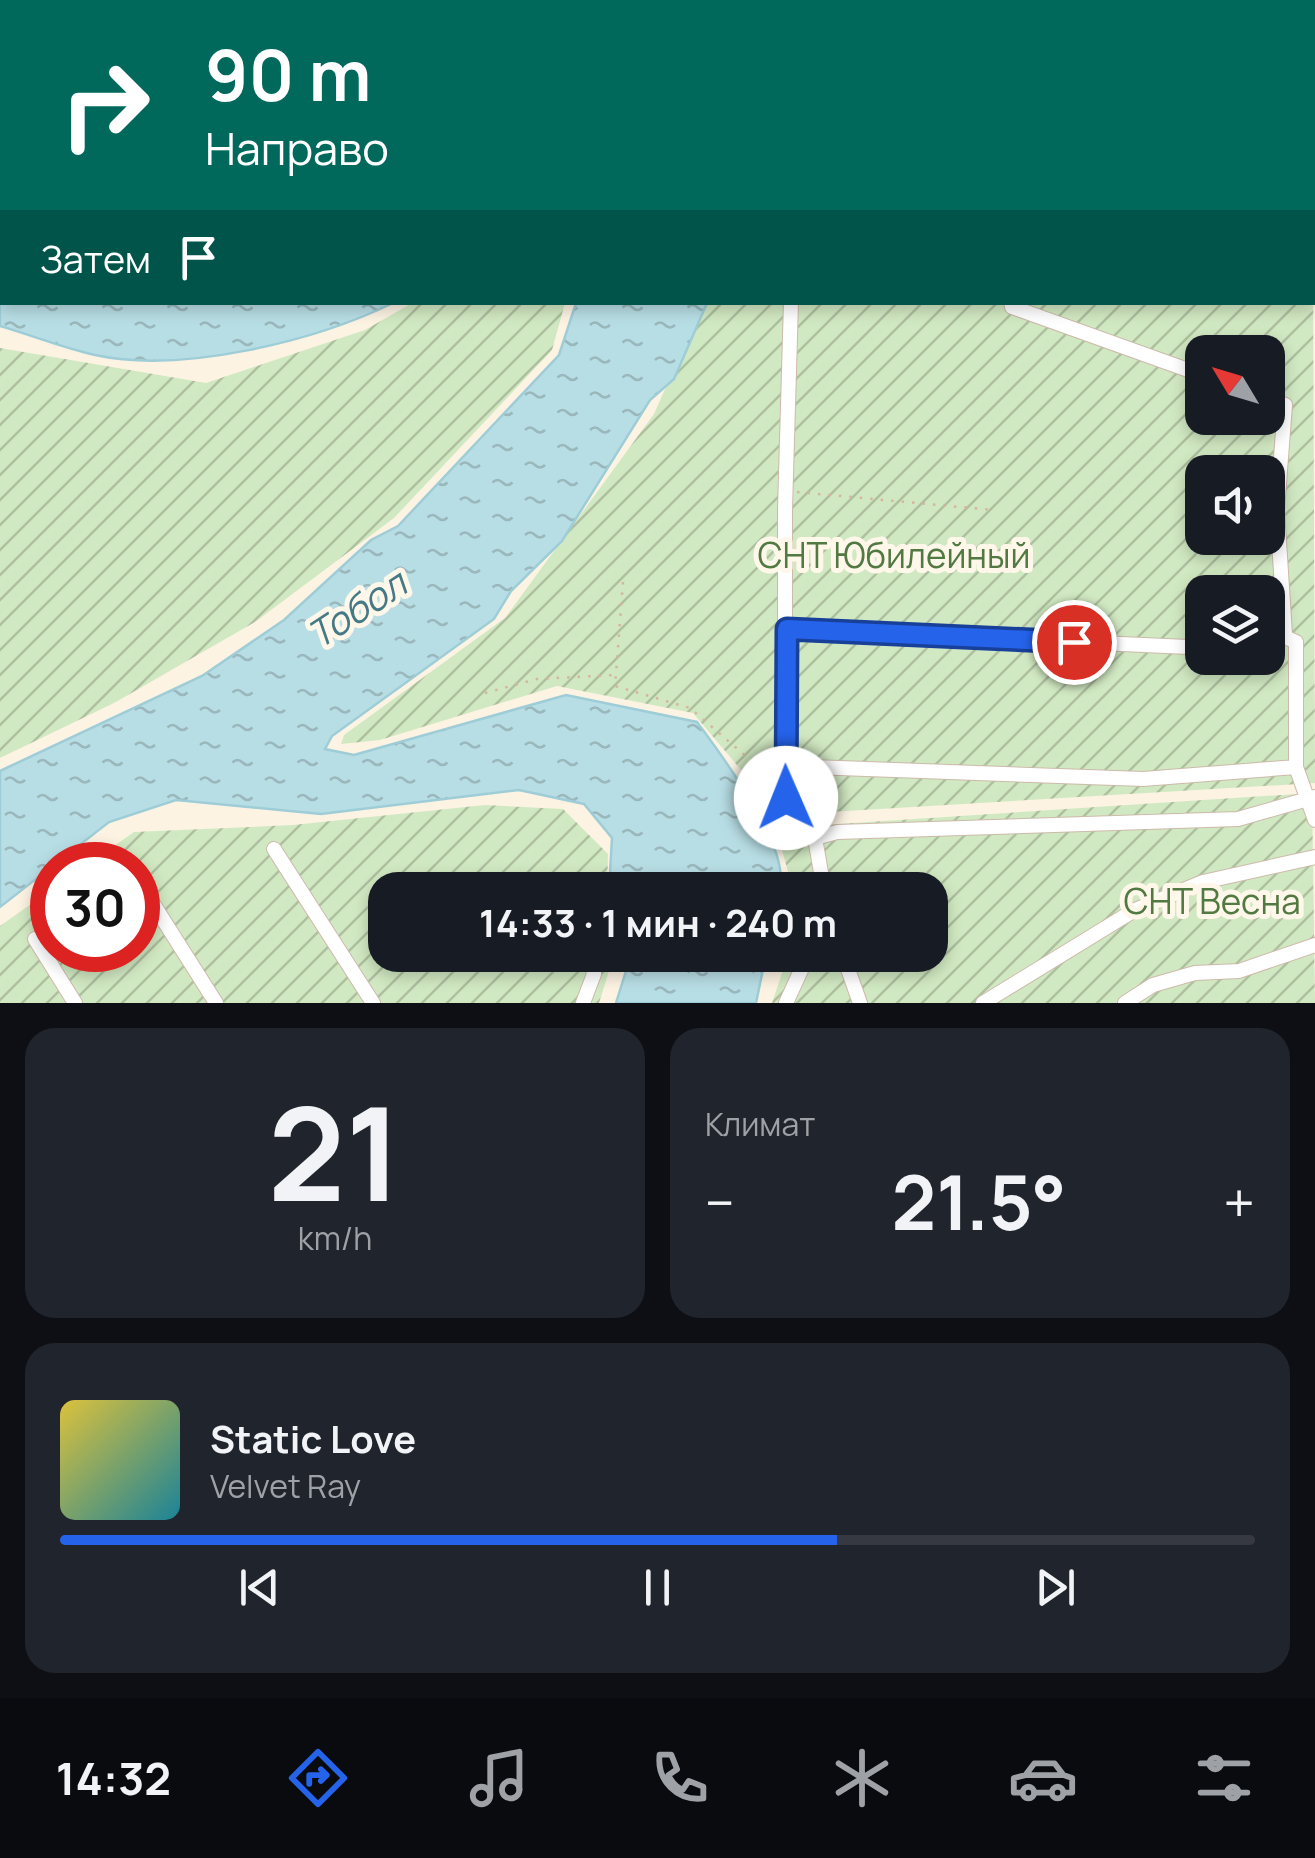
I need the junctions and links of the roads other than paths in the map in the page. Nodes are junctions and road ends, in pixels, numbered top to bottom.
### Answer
1 (791, 305) edge
2 (1012, 305) edge
3 (1185, 369) edge
4 (1283, 435) edge
5 (1282, 575) edge
6 (787, 629) junction
7 (1285, 635) edge
8 (1185, 647) edge
9 (784, 767) junction
10 (1296, 767) junction
11 (1310, 799) edge
12 (1315, 820) edge
13 (815, 838) junction
14 (274, 849) dead end
15 (1315, 857) edge
16 (821, 872) edge
17 (160, 915) edge
18 (1315, 945) edge
19 (56, 972) edge
20 (594, 972) edge
21 (800, 972) edge
22 (849, 972) edge
23 (75, 1003) edge
24 (216, 1003) edge
25 (373, 1003) edge
26 (584, 1003) edge
27 (786, 1003) edge
28 (860, 1003) edge
29 (983, 1003) edge
30 (1126, 1003) edge

1 - 6 street
2 - 3 street
4 - 5 street
6 - 8 street
6 - 9 street
7 - 10 street
9 - 10 street
9 - 13 street
10 - 11 street
11 - 12 street
11 - 13 street
13 - 16 street
14 - 25 street
15 - 29 street
17 - 24 street
18 - 30 street
19 - 23 street
20 - 26 street
21 - 27 street
22 - 28 street

